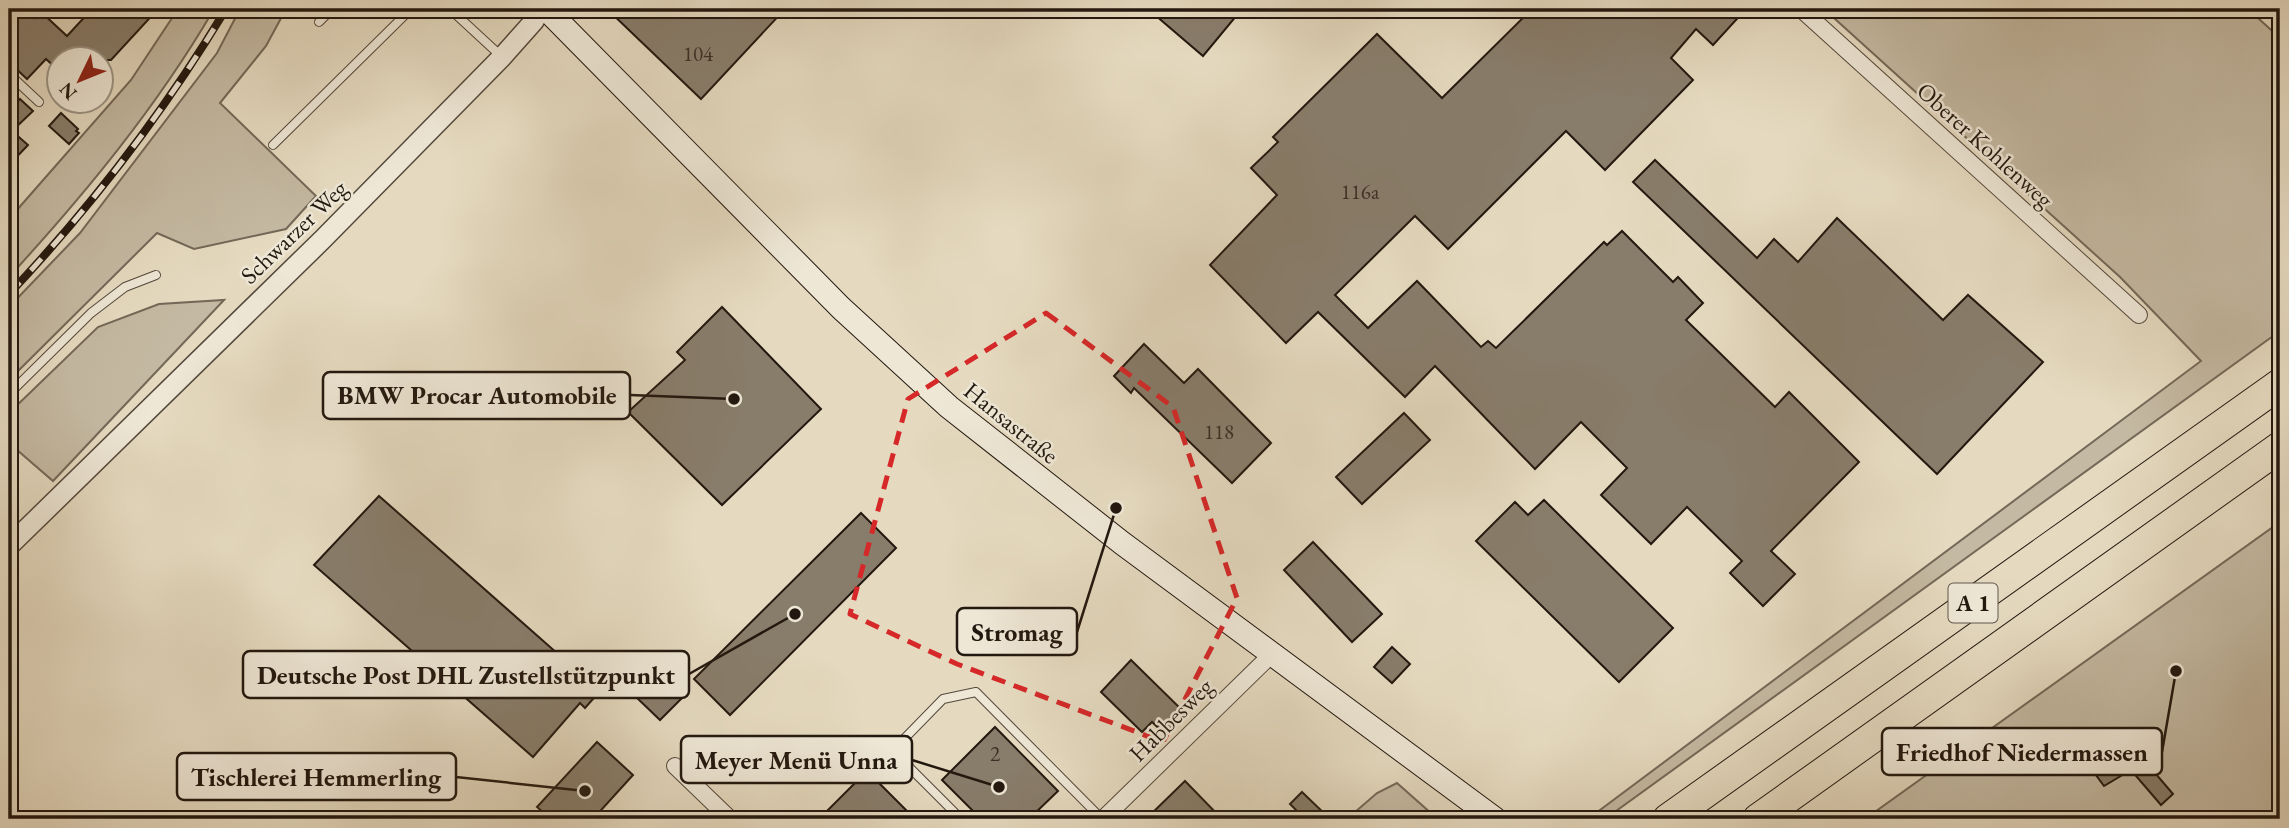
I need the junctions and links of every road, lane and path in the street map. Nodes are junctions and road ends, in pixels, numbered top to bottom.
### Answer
1 (332, 9) edge
2 (411, 9) edge
3 (450, 9) edge
4 (543, 9) edge
5 (1801, 9) edge
6 (319, 22) dead end
7 (502, 57) junction
8 (9, 74) edge
9 (39, 102) dead end
10 (273, 145) dead end
11 (156, 275) dead end
12 (2139, 315) dead end
13 (2279, 385) edge
14 (9, 394) edge
15 (2279, 447) edge
16 (9, 546) edge
17 (1272, 654) junction
18 (675, 766) dead end
19 (730, 819) edge
20 (961, 819) edge
21 (1103, 819) edge
22 (1495, 819) edge
23 (1668, 819) edge
24 (1758, 819) edge

1 - 6 lane
2 - 10 lane
3 - 7 lane
4 - 7 street, Schwarzer Weg
4 - 17 main road, Hansastraße
5 - 12 street, Oberer Kohlenweg
7 - 16 street, Schwarzer Weg
8 - 9 lane
11 - 14 lane
13 - 23 highway, A 1
15 - 24 highway, A 1
17 - 21 street, Habbesweg
17 - 22 main road, Hansastraße
18 - 19 street
20 - 21 lane

